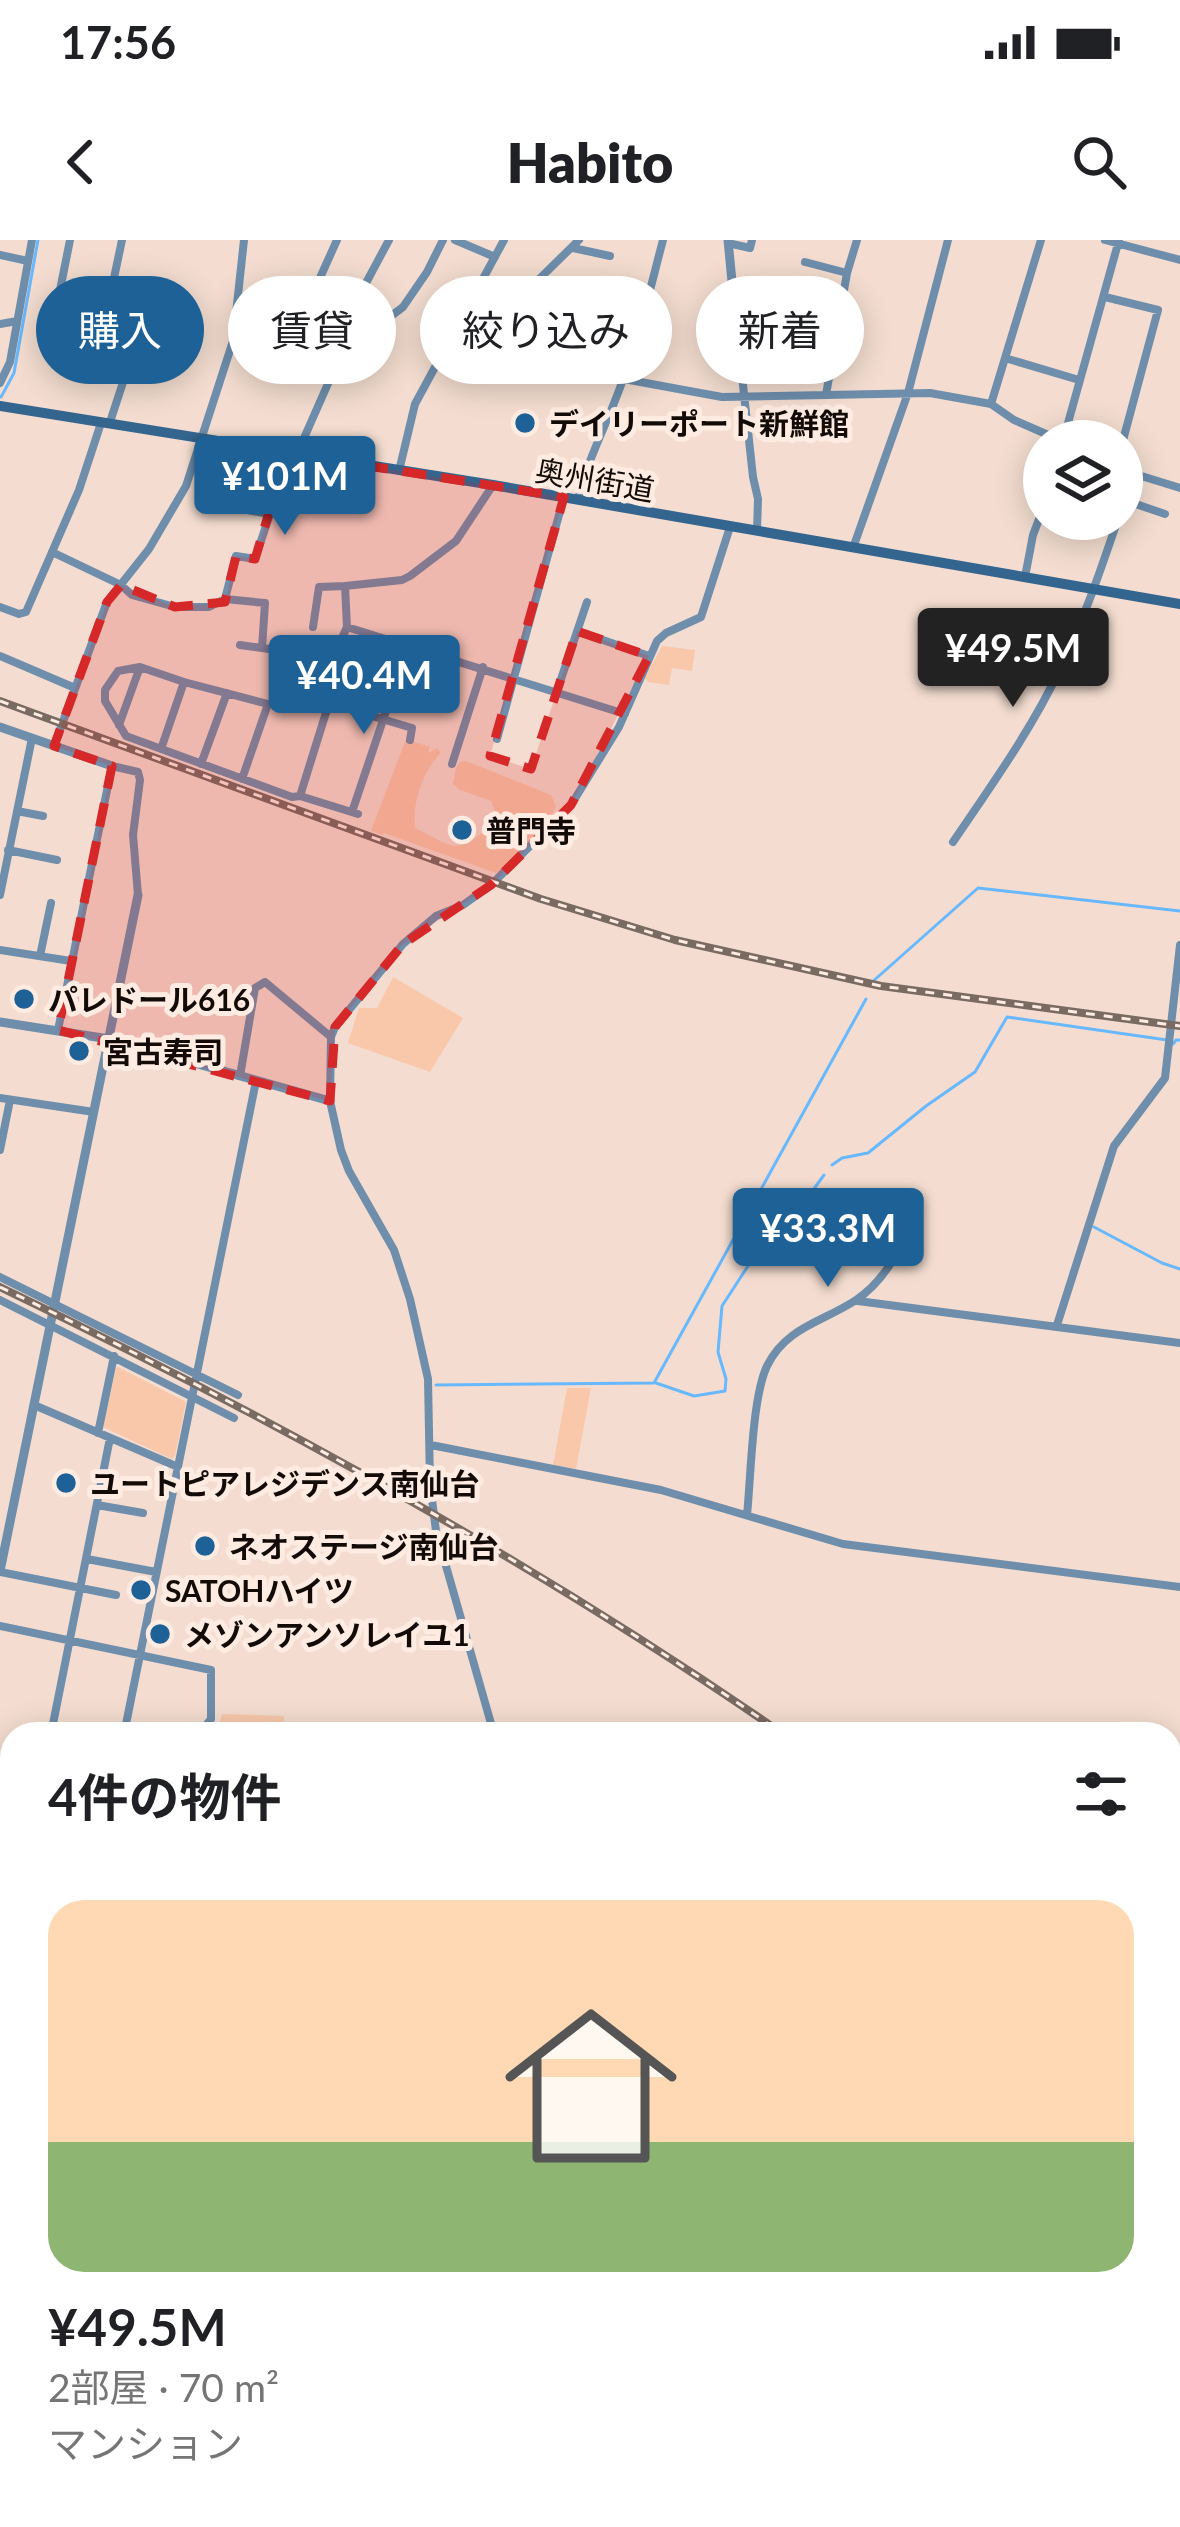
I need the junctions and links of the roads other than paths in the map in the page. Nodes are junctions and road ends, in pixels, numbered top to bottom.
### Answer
1 (32, 240) edge
2 (70, 240) edge
3 (122, 240) edge
4 (244, 240) edge
5 (337, 240) edge
6 (389, 240) edge
7 (443, 240) edge
8 (455, 240) edge
9 (504, 240) edge
10 (663, 240) edge
11 (752, 240) edge
12 (857, 240) edge
13 (948, 240) edge
14 (1041, 240) edge
15 (1105, 240) edge
16 (728, 242) edge
17 (1119, 242) edge
18 (576, 244) edge
19 (0, 255) edge
20 (610, 256) dead end
21 (495, 257) junction
22 (1180, 260) edge
23 (28, 261) junction
24 (805, 262) dead end
25 (848, 273) junction
26 (63, 276) edge
27 (115, 276) edge
28 (543, 276) edge
29 (653, 276) edge
30 (731, 276) edge
31 (1105, 297) junction
32 (17, 321) junction
33 (0, 324) edge
34 (1005, 358) junction
35 (1079, 380) junction
36 (0, 382) edge
37 (120, 384) edge
38 (622, 384) edge
39 (648, 384) edge
40 (743, 384) edge
41 (908, 393) junction
42 (826, 395) junction
43 (744, 397) junction
44 (991, 404) junction
45 (0, 406) edge
46 (1069, 420) edge
47 (1128, 420) edge
48 (106, 422) junction
49 (1023, 424) edge
50 (200, 438) junction
51 (292, 454) junction
52 (399, 471) junction
53 (1143, 477) edge
54 (493, 485) junction
55 (1180, 488) edge
56 (564, 497) junction
57 (578, 500) junction
58 (220, 505) dead end
59 (1143, 508) edge
60 (269, 514) junction
61 (1165, 514) dead end
62 (730, 526) junction
63 (757, 531) junction
64 (1032, 540) edge
65 (1111, 540) edge
66 (852, 549) junction
67 (52, 552) junction
68 (1025, 579) junction
69 (121, 585) junction
70 (345, 586) junction
71 (1094, 590) junction
72 (225, 599) junction
73 (587, 602) dead end
74 (1180, 604) edge
75 (0, 607) edge
76 (314, 627) dead end
77 (346, 627) junction
78 (577, 631) junction
79 (240, 645) dead end
80 (408, 646) junction
81 (262, 648) junction
82 (0, 656) edge
83 (649, 656) junction
84 (333, 658) junction
85 (483, 667) junction
86 (140, 668) junction
87 (515, 677) junction
88 (184, 682) junction
89 (75, 688) junction
90 (556, 691) junction
91 (226, 693) junction
92 (329, 704) junction
93 (626, 714) junction
94 (384, 720) junction
95 (119, 725) junction
96 (0, 727) edge
97 (32, 738) junction
98 (497, 739) dead end
99 (410, 740) dead end
100 (54, 746) junction
101 (161, 749) junction
102 (201, 764) junction
103 (452, 764) dead end
104 (112, 766) junction
105 (242, 778) junction
106 (300, 796) junction
107 (16, 811) junction
108 (43, 816) dead end
109 (953, 842) dead end
110 (8, 850) junction
111 (57, 860) dead end
112 (0, 895) edge
113 (138, 895) joint
114 (51, 903) dead end
115 (1180, 945) edge
116 (0, 950) edge
117 (40, 956) junction
118 (71, 961) junction
119 (0, 1022) edge
120 (58, 1030) junction
121 (331, 1037) junction
122 (109, 1039) junction
123 (240, 1076) junction
124 (256, 1081) junction
125 (5, 1099) edge
126 (329, 1101) junction
127 (94, 1112) junction
128 (0, 1150) edge
129 (916, 1217) dead end
130 (0, 1277) edge
131 (0, 1300) edge
132 (856, 1300) junction
133 (55, 1303) junction
134 (50, 1324) junction
135 (1057, 1325) junction
136 (1180, 1342) edge
137 (114, 1356) junction
138 (196, 1373) junction
139 (238, 1395) dead end
140 (192, 1396) junction
141 (34, 1405) junction
142 (235, 1418) dead end
143 (98, 1433) junction
144 (110, 1438) junction
145 (431, 1445) junction
146 (178, 1467) junction
147 (97, 1505) junction
148 (143, 1513) dead end
149 (747, 1514) junction
150 (4, 1524) edge
151 (87, 1559) junction
152 (0, 1571) edge
153 (156, 1572) junction
154 (81, 1587) junction
155 (1180, 1587) edge
156 (116, 1594) dead end
157 (0, 1626) edge
158 (70, 1640) junction
159 (140, 1656) junction
160 (53, 1722) edge
161 (126, 1722) edge
162 (209, 1722) edge
163 (491, 1722) edge

1 - 23 street
2 - 26 street
3 - 27 street
4 - 50 street
5 - 6 street
7 - 51 street
8 - 21 street
9 - 21 street
10 - 29 street
11 - 16 street
12 - 25 street
13 - 41 street
14 - 34 street
15 - 17 street
16 - 30 street
17 - 22 street
17 - 31 street
18 - 20 street
18 - 28 street
19 - 23 street
21 - 52 street
23 - 32 street
24 - 25 street
25 - 42 street
31 - 35 street
31 - 47 street
32 - 33 street
32 - 36 street
34 - 35 street
34 - 44 street
35 - 46 street
37 - 48 street
38 - 57 street
39 - 43 street
40 - 43 street
41 - 42 street
41 - 44 street
41 - 66 street
42 - 43 street
43 - 63 street
44 - 49 street
45 - 48 main road, 奥州街道
48 - 50 main road, 奥州街道
48 - 67 street
50 - 51 main road, 奥州街道
50 - 69 street
51 - 52 main road, 奥州街道
51 - 60 street
52 - 54 main road, 奥州街道
53 - 55 street
54 - 56 main road, 奥州街道
54 - 70 street
56 - 57 main road, 奥州街道
56 - 87 street
57 - 62 main road, 奥州街道
58 - 60 street
59 - 61 street
60 - 72 street
62 - 63 main road, 奥州街道
62 - 83 street
63 - 66 main road, 奥州街道
64 - 68 street
65 - 71 street
66 - 68 main road, 奥州街道
67 - 69 street
67 - 75 street
68 - 71 main road, 奥州街道
69 - 72 street
69 - 89 street
70 - 76 street
70 - 77 street
71 - 74 main road, 奥州街道
71 - 109 street
72 - 81 street
73 - 78 street
77 - 80 street
77 - 84 street
78 - 83 street
78 - 90 street
79 - 81 street
80 - 85 street
80 - 94 street
81 - 84 street
82 - 89 street
83 - 93 street
84 - 92 street
85 - 87 street
85 - 103 street
86 - 88 street
86 - 95 street
86 - 95 street
87 - 90 street
87 - 98 street
88 - 91 street
88 - 101 street
89 - 100 street
90 - 93 street
91 - 102 street
91 - 105 street
92 - 94 street
92 - 106 street
93 - 121 street
94 - 99 street
94 - 106 street
95 - 101 street
96 - 97 street
97 - 100 street
97 - 107 street
100 - 104 street
101 - 102 street
102 - 105 street
104 - 113 street
104 - 118 street
105 - 106 street
107 - 108 street
107 - 110 street
110 - 111 street
110 - 112 street
113 - 122 street
114 - 117 street
115 - 135 street
116 - 117 street
117 - 118 street
118 - 120 street
119 - 120 street
120 - 122 street
121 - 123 street
121 - 126 street
122 - 123 street
122 - 127 street
123 - 124 street
124 - 126 street
124 - 138 street
125 - 127 street
125 - 128 street
126 - 145 street
127 - 133 street
129 - 132 street
130 - 133 street
131 - 134 street
132 - 135 street
132 - 149 street
133 - 134 street
133 - 138 street
134 - 137 street
134 - 141 street
135 - 136 street
137 - 140 street
137 - 143 street
138 - 139 street
138 - 140 street
140 - 142 street
140 - 146 street
141 - 143 street
141 - 150 street
143 - 144 street
144 - 146 street
144 - 147 street
145 - 149 street
145 - 163 street
146 - 153 street
147 - 148 street
147 - 151 street
149 - 155 street
150 - 152 street
151 - 153 street
151 - 154 street
152 - 154 street
153 - 159 street
154 - 156 street
154 - 158 street
157 - 158 street
158 - 159 street
158 - 160 street
159 - 161 street
159 - 162 street

